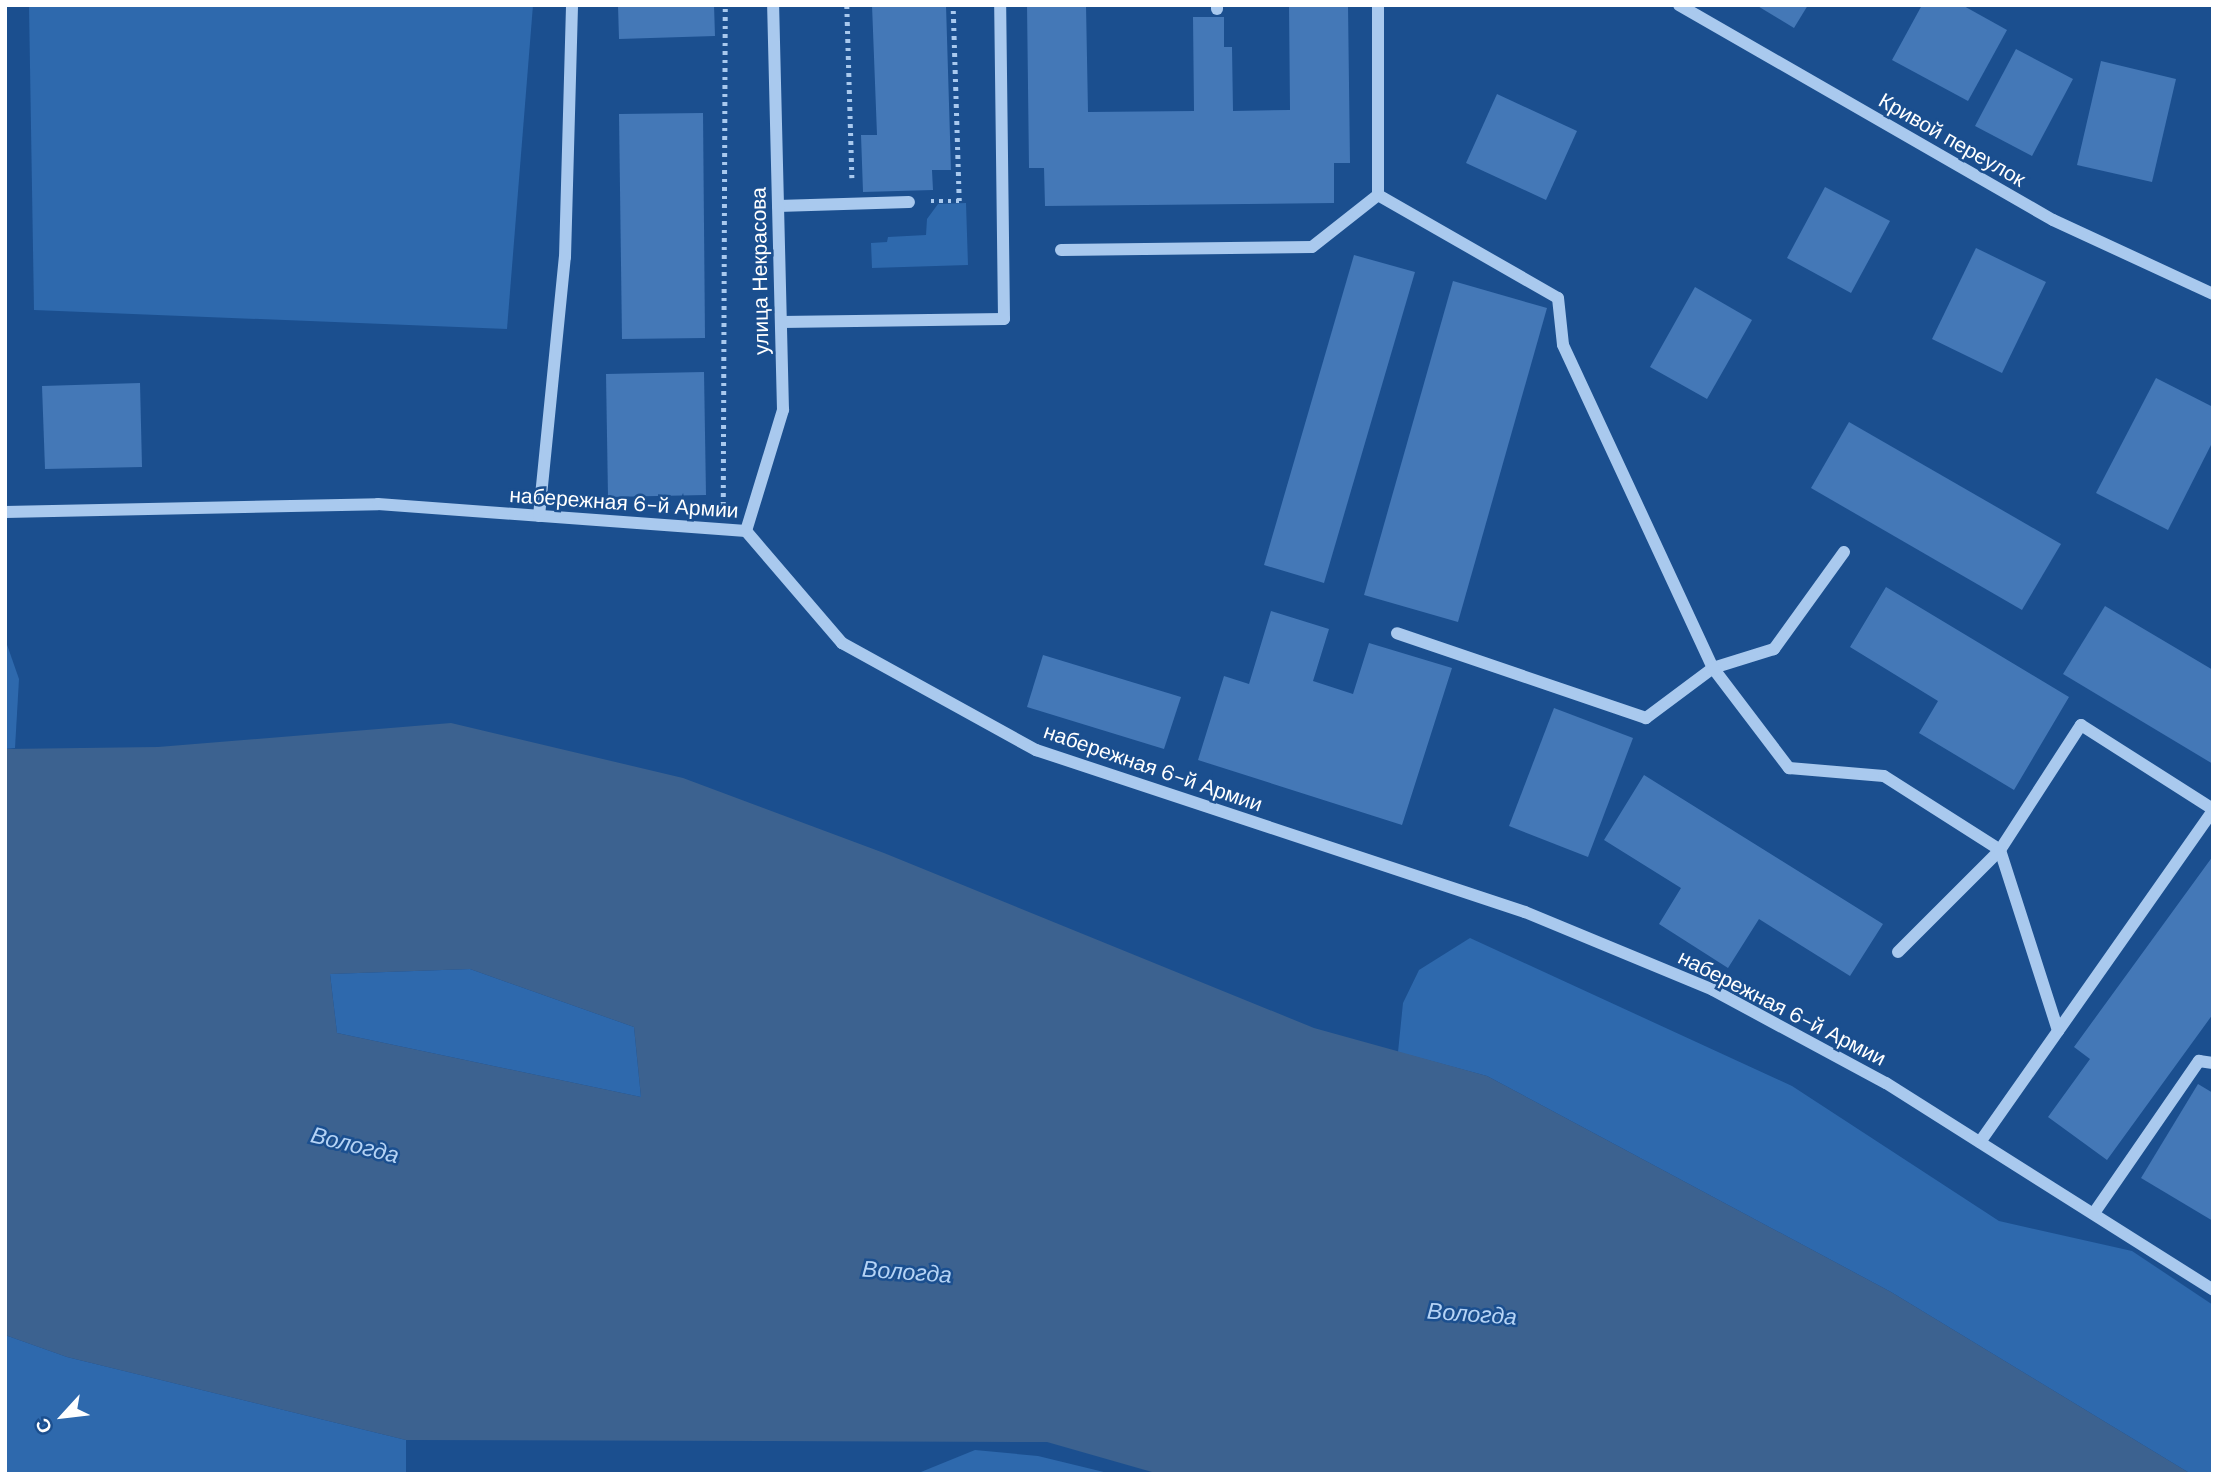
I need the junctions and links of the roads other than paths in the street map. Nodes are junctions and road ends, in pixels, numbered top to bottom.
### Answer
1 (572, 5) edge
2 (773, 5) edge
3 (1000, 5) edge
4 (1378, 5) edge
5 (1679, 5) edge
6 (1378, 195) junction
7 (909, 202) road end
8 (778, 206) junction
9 (1061, 250) dead end
10 (2213, 294) edge
11 (781, 322) junction
12 (5, 512) edge
13 (539, 516) junction
14 (746, 531) junction
15 (1843, 552) dead end
16 (1397, 633) dead end
17 (1713, 668) junction
18 (2213, 810) edge
19 (2000, 850) junction
20 (1898, 952) dead end
21 (2058, 1031) junction
22 (2213, 1063) edge
23 (1980, 1142) junction
24 (2094, 1213) junction
25 (2213, 1290) edge

1 - 13 street
2 - 8 street, улица Некрасова
3 - 11 street
4 - 6 street
5 - 10 street, Кривой переулок
6 - 9 street
6 - 17 street
7 - 8 street
8 - 11 street, улица Некрасова
11 - 14 street, улица Некрасова
12 - 13 street, набережная 6-й Армии
13 - 14 street, набережная 6-й Армии
14 - 23 street, набережная 6-й Армии
15 - 17 street
16 - 17 street
17 - 19 street
18 - 19 street
18 - 21 street
19 - 20 street
19 - 21 street
21 - 23 street
22 - 24 street
23 - 24 street, набережная 6-й Армии
24 - 25 street, набережная 6-й Армии

